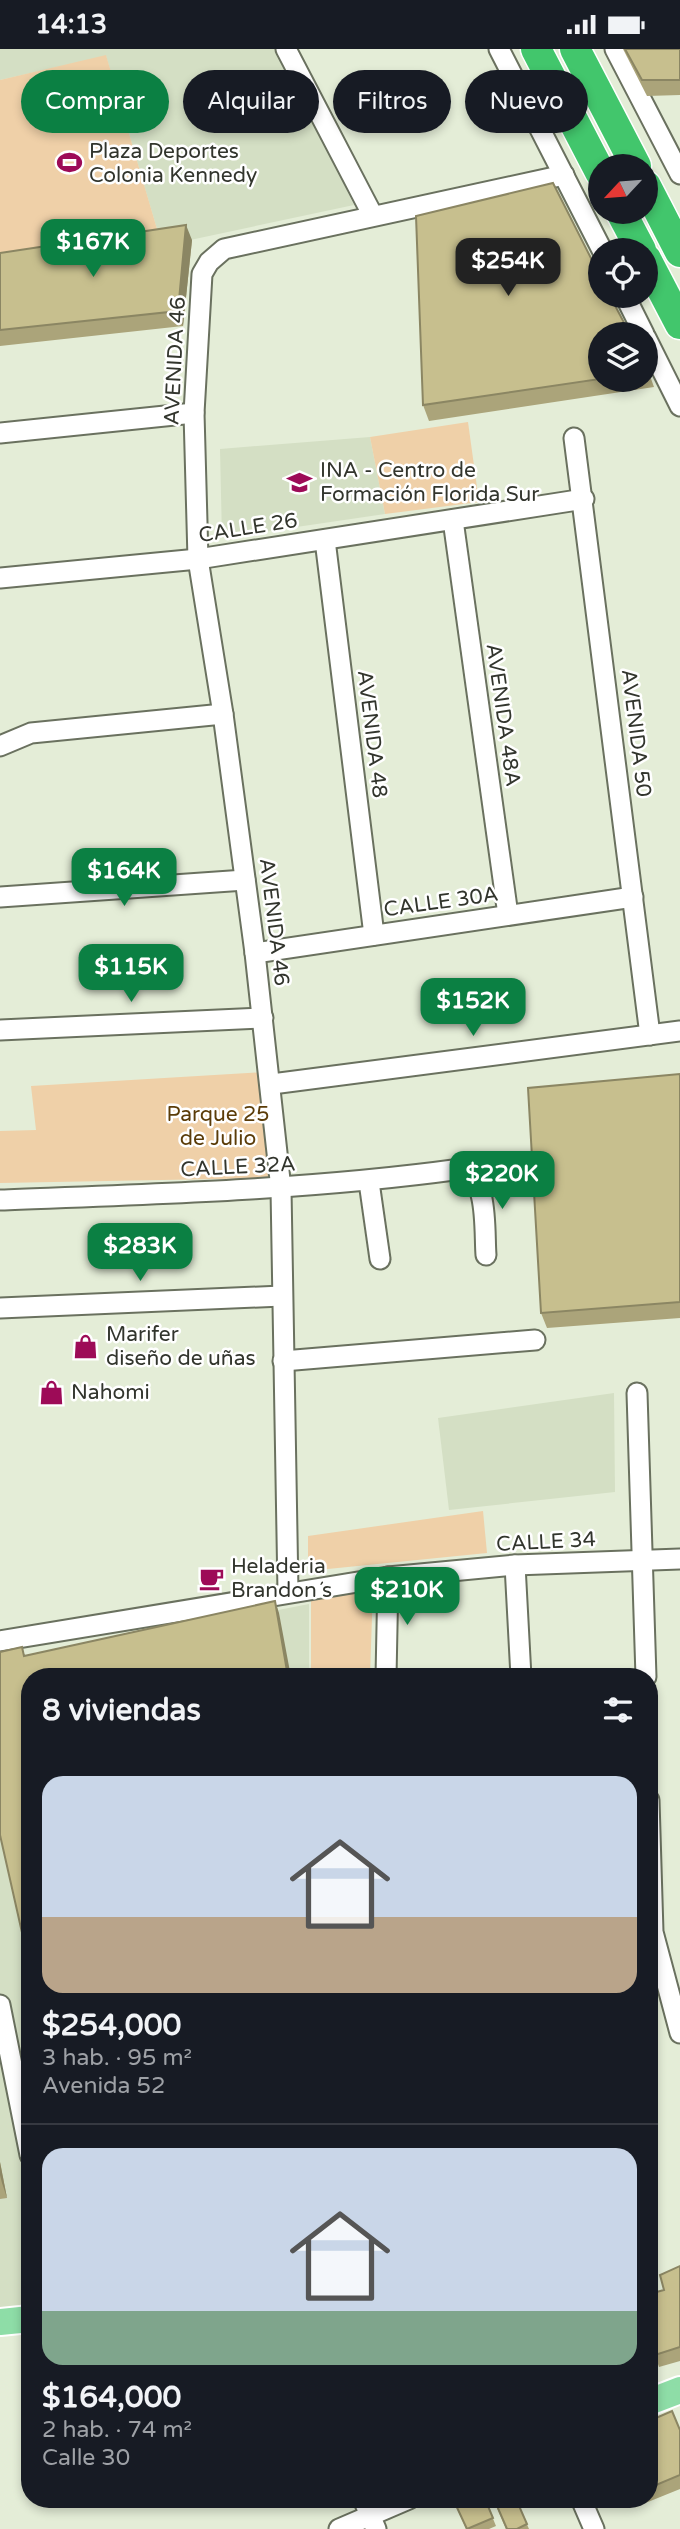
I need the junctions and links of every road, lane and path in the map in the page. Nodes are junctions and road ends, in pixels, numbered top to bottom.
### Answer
1 (286, 49) edge
2 (499, 49) edge
3 (536, 49) edge
4 (575, 49) edge
5 (615, 49) edge
6 (591, 154) edge
7 (630, 154) edge
8 (680, 174) edge
9 (564, 175) junction
10 (658, 209) edge
11 (372, 214) junction
12 (596, 238) edge
13 (680, 252) edge
14 (658, 282) edge
15 (680, 324) edge
16 (658, 362) edge
17 (680, 406) edge
18 (194, 413) junction
19 (0, 433) edge
20 (574, 438) dead end
21 (584, 499) junction
22 (453, 520) junction
23 (325, 540) junction
24 (198, 559) junction
25 (0, 577) edge
26 (223, 714) junction
27 (0, 746) edge
28 (245, 880) junction
29 (0, 897) edge
30 (633, 897) junction
31 (508, 915) junction
32 (374, 935) junction
33 (255, 953) junction
34 (263, 1018) junction
35 (0, 1030) edge
36 (680, 1031) edge
37 (650, 1035) junction
38 (272, 1084) junction
39 (369, 1182) junction
40 (281, 1189) junction
41 (0, 1200) edge
42 (486, 1255) dead end
43 (380, 1259) dead end
44 (282, 1296) junction
45 (0, 1308) edge
46 (535, 1340) dead end
47 (283, 1360) junction
48 (636, 1393) dead end
49 (680, 1559) edge
50 (642, 1560) junction
51 (516, 1565) junction
52 (388, 1577) junction
53 (288, 1593) junction
54 (0, 1641) edge
55 (386, 1668) edge
56 (521, 1668) edge
57 (646, 1668) edge
58 (658, 1956) edge
59 (0, 2005) edge
60 (680, 2033) edge
61 (21, 2110) edge
62 (21, 2320) edge
63 (0, 2322) edge
64 (680, 2390) edge
65 (658, 2399) edge
66 (387, 2508) edge
67 (585, 2508) edge
68 (370, 2515) edge
69 (339, 2529) edge
70 (594, 2529) edge

1 - 11 street
2 - 9 street
3 - 6 highway
4 - 7 highway
5 - 8 street
9 - 11 street
9 - 12 street
10 - 13 highway
11 - 18 street, AVENIDA 46
14 - 15 highway
16 - 17 street
18 - 19 street
18 - 24 street, AVENIDA 46
20 - 21 street, AVENIDA 50
21 - 22 street, CALLE 26
21 - 30 street, AVENIDA 50
22 - 23 street, CALLE 26
22 - 31 street, AVENIDA 48A
23 - 24 street, CALLE 26
23 - 32 street, AVENIDA 48
24 - 25 street, CALLE 26
24 - 26 street, AVENIDA 46
26 - 27 street
26 - 28 street, AVENIDA 46
28 - 29 street
28 - 33 street, AVENIDA 46
30 - 31 street, CALLE 30A
30 - 37 street, AVENIDA 50
31 - 32 street, CALLE 30A
32 - 33 street, CALLE 30A
33 - 34 street, AVENIDA 46
34 - 35 street
34 - 38 street, AVENIDA 46
36 - 37 street
37 - 38 street
38 - 40 street, AVENIDA 46
39 - 40 street, CALLE 32A
39 - 42 street, CALLE 32A
39 - 43 street
40 - 41 street, CALLE 32A
40 - 44 street, AVENIDA 46
44 - 45 street
44 - 47 street, AVENIDA 46
46 - 47 street
47 - 53 street, AVENIDA 46
48 - 50 street
49 - 50 street, CALLE 34
50 - 51 street, CALLE 34
50 - 57 street
51 - 52 street, CALLE 34
51 - 56 street
52 - 53 street, CALLE 34
52 - 55 street
53 - 54 street, CALLE 34
58 - 60 street
59 - 61 street
62 - 63 main road
64 - 65 main road
66 - 68 street
67 - 70 street
68 - 69 street

